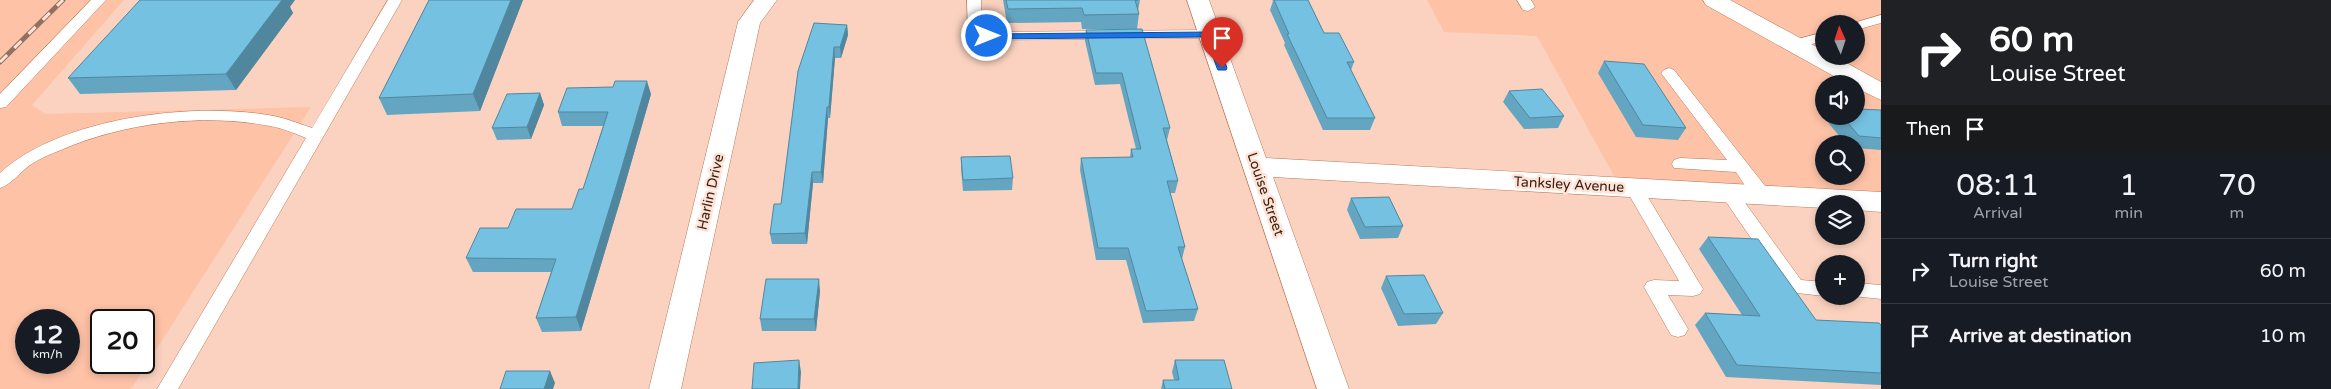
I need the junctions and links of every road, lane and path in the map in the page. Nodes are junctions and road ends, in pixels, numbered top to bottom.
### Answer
1 (99, 0) edge
2 (395, 0) edge
3 (766, 0) edge
4 (974, 0) edge
5 (1198, 0) edge
6 (1714, 0) edge
7 (1881, 19) edge
8 (1865, 23) edge
9 (1210, 34) junction
10 (1815, 39) edge
11 (1796, 44) junction
12 (1669, 73) dead end
13 (1881, 92) edge
14 (0, 103) edge
15 (315, 135) junction
16 (1680, 164) dead end
17 (1741, 166) junction
18 (1257, 167) junction
19 (0, 182) edge
20 (1634, 188) junction
21 (1729, 193) junction
22 (1763, 195) junction
23 (1881, 202) edge
24 (1815, 288) edge
25 (1865, 291) edge
26 (1881, 292) edge
27 (1678, 329) dead end
28 (167, 389) edge
29 (665, 389) edge
30 (1334, 389) edge

1 - 14 lane
2 - 15 lane
3 - 29 street, Harlin Drive
4 - 9 lane
5 - 9 street, Louise Street
6 - 11 street
7 - 8 lane
9 - 18 street, Louise Street
10 - 11 lane
11 - 13 street
12 - 17 lane
15 - 19 lane
15 - 28 lane
16 - 17 lane
17 - 22 lane
18 - 20 street, Tanksley Avenue
18 - 30 street, Louise Street
20 - 21 street, Tanksley Avenue
20 - 27 lane
21 - 22 street, Tanksley Avenue
21 - 24 lane
22 - 23 street, Tanksley Avenue
25 - 26 lane

